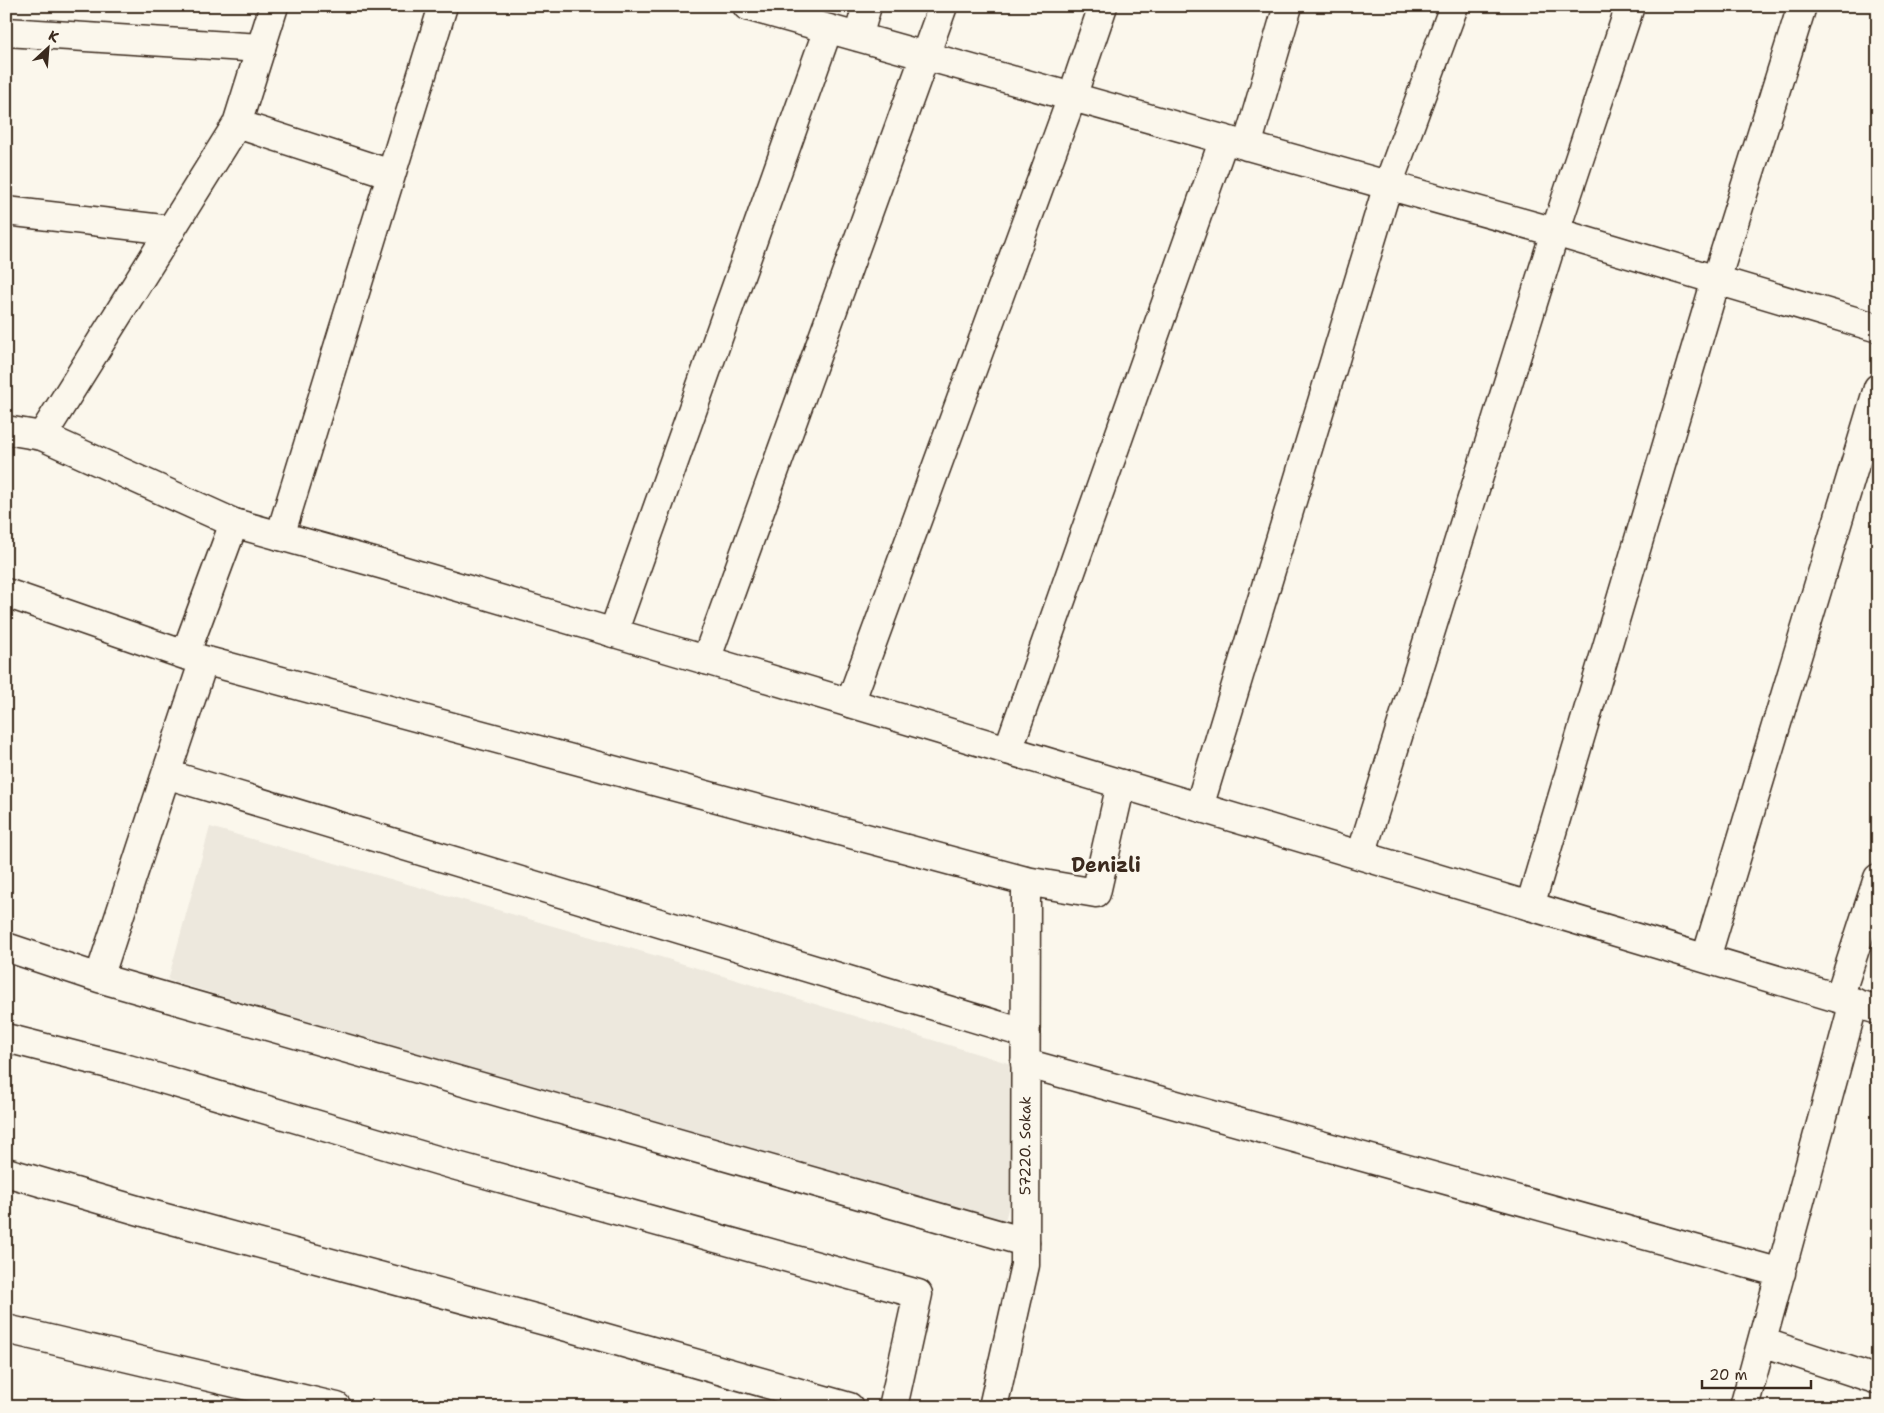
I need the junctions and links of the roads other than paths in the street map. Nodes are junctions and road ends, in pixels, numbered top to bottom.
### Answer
1 (274, 6) edge
2 (443, 6) edge
3 (747, 6) edge
4 (867, 6) edge
5 (943, 6) edge
6 (1102, 6) edge
7 (1288, 6) edge
8 (1454, 6) edge
9 (1630, 6) edge
10 (1802, 6) edge
11 (828, 29) junction
12 (6, 32) edge
13 (858, 37) junction
14 (261, 48) junction
15 (926, 56) junction
16 (1072, 97) junction
17 (237, 124) junction
18 (1235, 142) junction
19 (391, 174) junction
20 (1388, 185) junction
21 (6, 211) edge
22 (171, 230) junction
23 (1555, 232) junction
24 (1716, 280) junction
25 (1878, 328) edge
26 (1878, 388) edge
27 (6, 430) edge
28 (42, 436) junction
29 (234, 523) junction
30 (280, 536) junction
31 (6, 593) edge
32 (613, 633) junction
33 (194, 658) junction
34 (706, 660) junction
35 (850, 703) junction
36 (1008, 750) junction
37 (166, 774) junction
38 (1121, 784) junction
39 (1199, 807) junction
40 (1361, 855) junction
41 (1878, 878) edge
42 (1026, 881) junction
43 (1530, 906) junction
44 (6, 947) edge
45 (1706, 958) junction
46 (99, 978) junction
47 (1857, 1003) edge
48 (1024, 1034) junction
49 (6, 1038) edge
50 (1024, 1063) junction
51 (6, 1172) edge
52 (1025, 1242) junction
53 (1780, 1273) junction
54 (6, 1329) edge
55 (1762, 1342) junction
56 (1878, 1380) edge
57 (337, 1407) edge
58 (849, 1407) edge
59 (893, 1407) edge
60 (993, 1407) edge
61 (1744, 1407) edge

1 - 14 street
2 - 19 street
3 - 11 street
4 - 13 street
5 - 15 street
6 - 16 street
7 - 18 street
8 - 20 street
9 - 23 street
10 - 24 street
11 - 13 street
11 - 32 street
12 - 14 street
13 - 15 street
14 - 17 street
15 - 16 street
15 - 34 street
16 - 18 street
16 - 35 street
17 - 19 street
17 - 22 street
18 - 20 street
18 - 36 street
19 - 30 street
20 - 23 street
20 - 39 street
21 - 22 street
22 - 28 street
23 - 24 street
23 - 40 street
24 - 25 street
24 - 43 street
26 - 45 street
27 - 28 street
28 - 29 street
29 - 30 street
29 - 33 street
30 - 32 street
31 - 33 street
32 - 34 street
33 - 37 street
33 - 42 street
34 - 35 street
35 - 36 street
36 - 38 street
37 - 46 street
37 - 48 street
38 - 39 street
38 - 42 street
39 - 40 street
40 - 43 street
41 - 47 street
42 - 48 street, 57220. Sokak
43 - 45 street
44 - 46 street
45 - 47 street
46 - 52 street
47 - 53 street
48 - 50 street, 57220. Sokak
49 - 59 street
50 - 52 street, 57220. Sokak
50 - 53 street
51 - 58 street
52 - 60 street, 57220. Sokak
53 - 55 street
54 - 57 street
55 - 56 street
55 - 61 street

